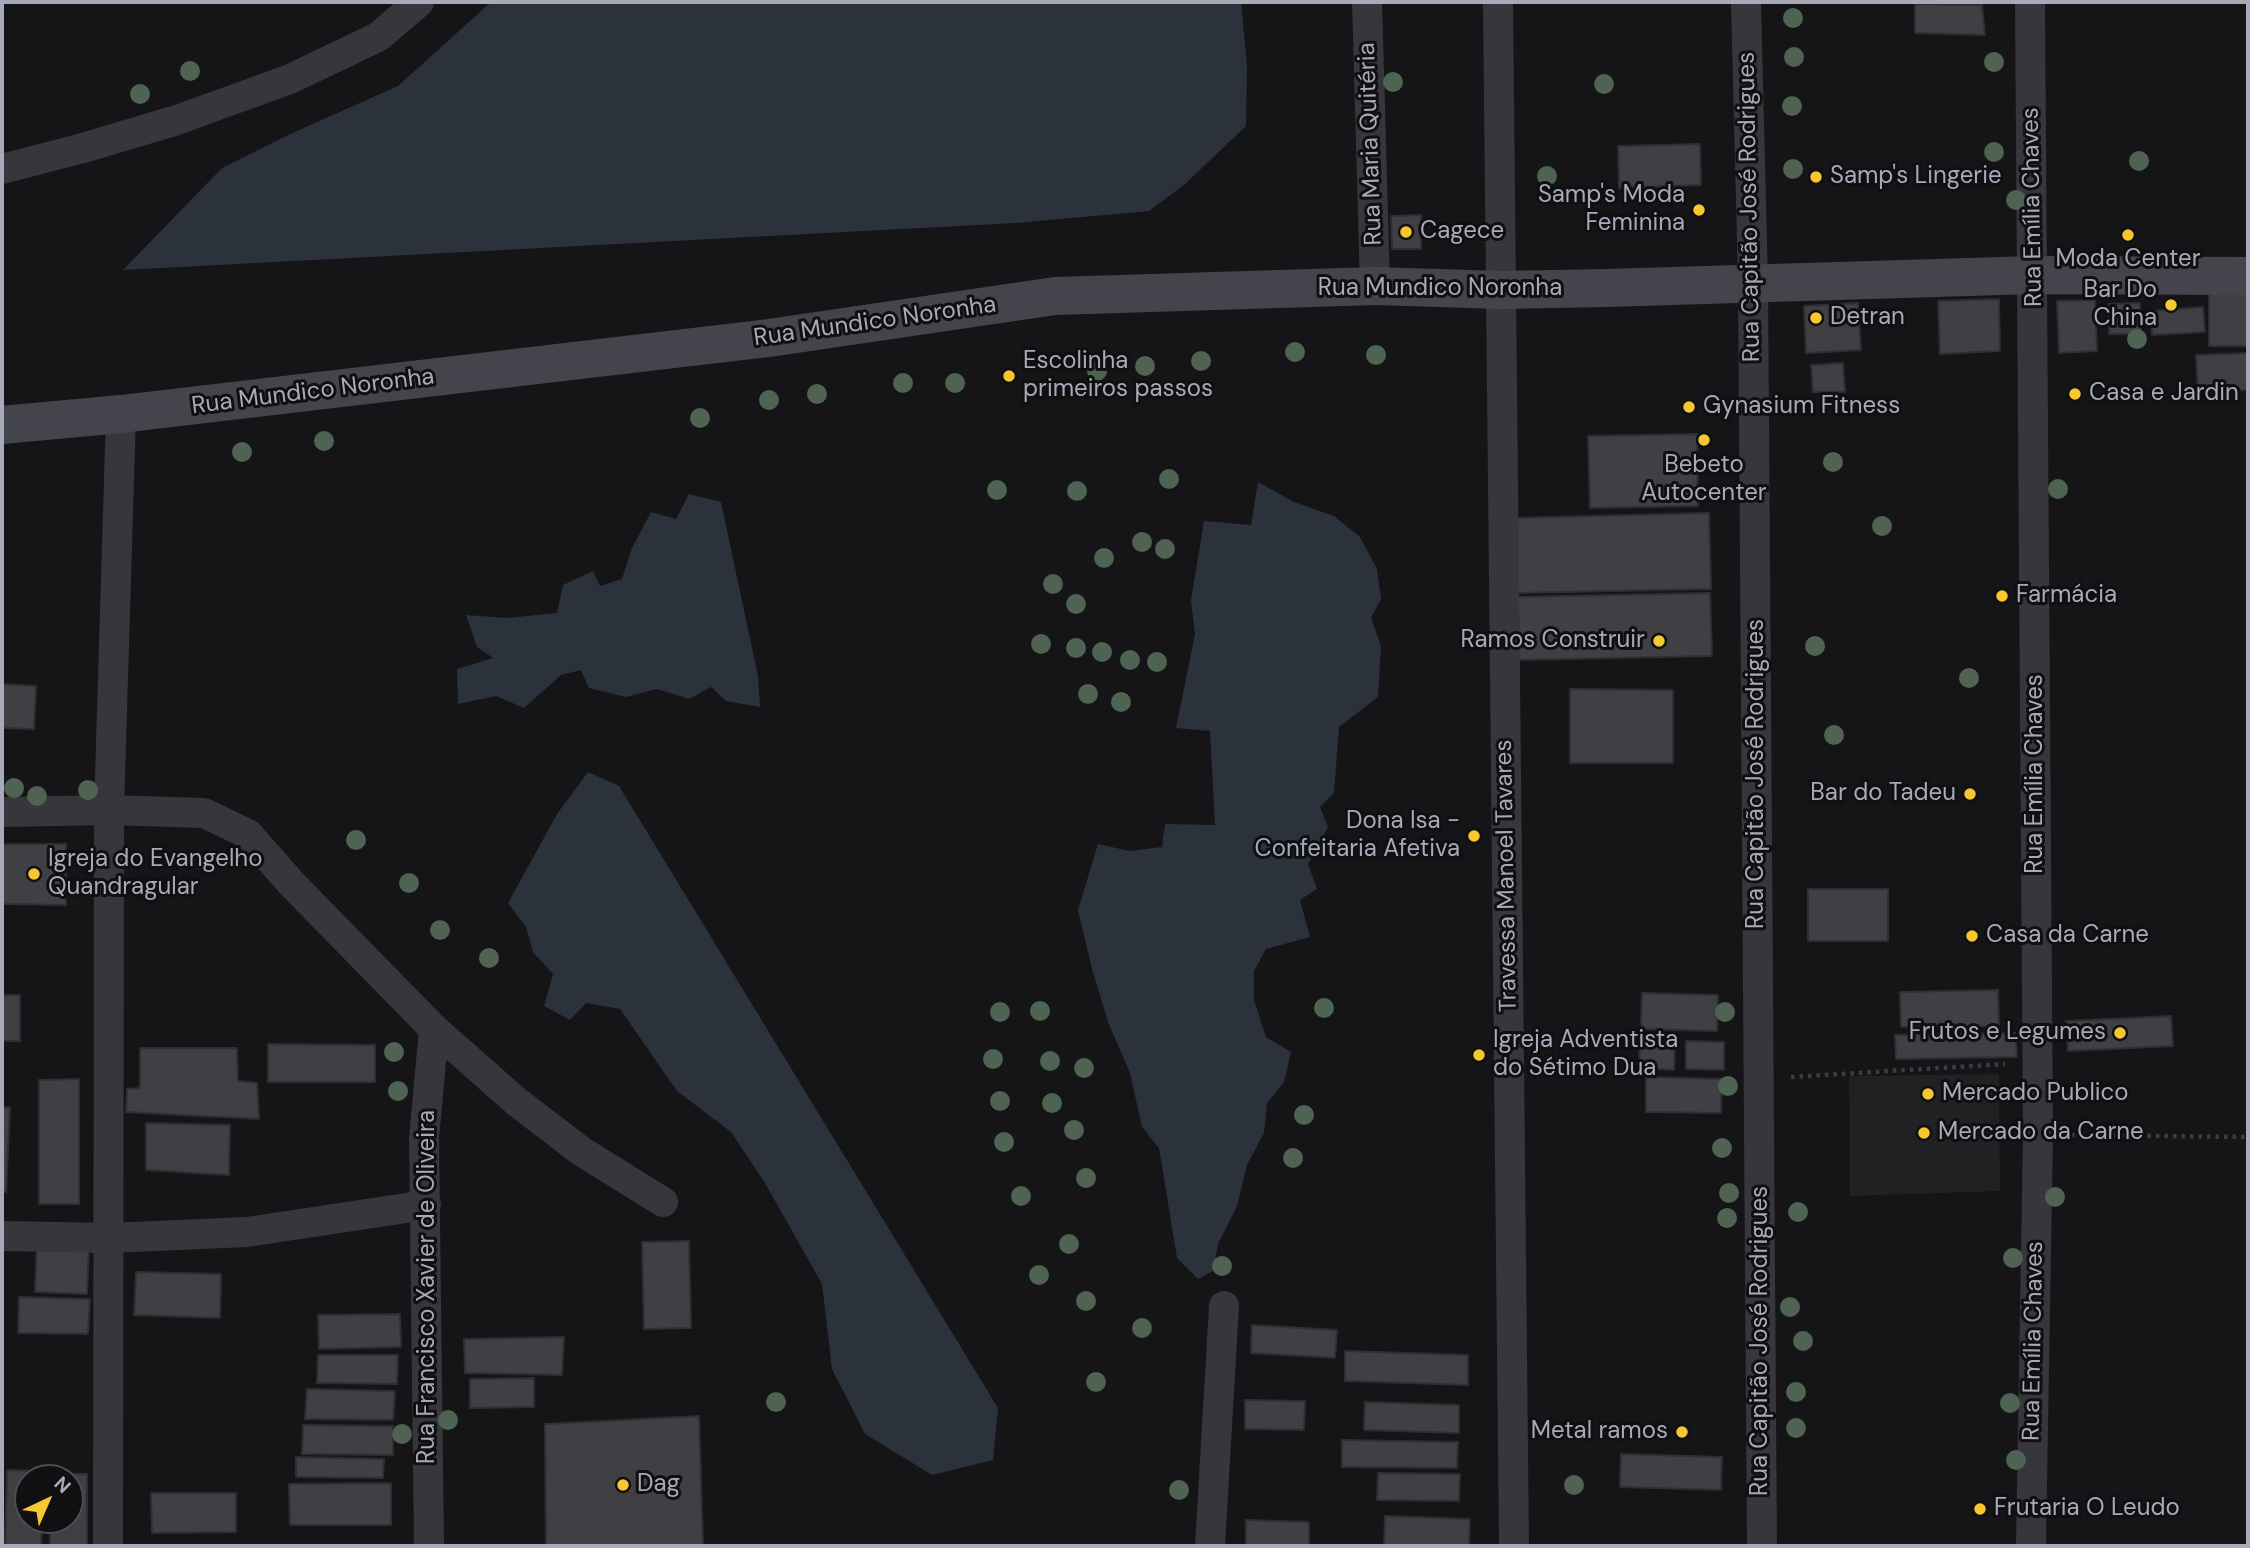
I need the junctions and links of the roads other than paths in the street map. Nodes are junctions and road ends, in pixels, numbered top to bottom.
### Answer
1 (419, 2) edge
2 (1367, 2) edge
3 (1498, 2) edge
4 (1746, 2) edge
5 (2031, 2) edge
6 (2, 169) edge
7 (2034, 275) junction
8 (2248, 276) edge
9 (1753, 282) junction
10 (1375, 286) junction
11 (1501, 290) junction
12 (121, 414) junction
13 (2, 425) edge
14 (109, 810) junction
15 (2, 812) edge
16 (434, 1029) junction
17 (663, 1202) dead end
18 (426, 1205) junction
19 (2, 1236) edge
20 (110, 1238) junction
21 (1224, 1306) dead end
22 (108, 1546) edge
23 (429, 1546) edge
24 (1210, 1546) edge
25 (1514, 1546) edge
26 (1762, 1546) edge
27 (2031, 1546) edge

1 - 6 street
2 - 10 street, Rua Maria Quitéria
3 - 11 street, Travessa Manoel Tavares
4 - 9 street, Rua Capitão José Rodrigues
5 - 7 street, Rua Emília Chaves
7 - 8 street, Rua Mundico Noronha
7 - 9 street, Rua Mundico Noronha
7 - 27 street, Rua Emília Chaves
9 - 11 street, Rua Mundico Noronha
9 - 26 street, Rua Capitão José Rodrigues
10 - 11 street, Rua Mundico Noronha
10 - 12 street, Rua Mundico Noronha
11 - 25 street, Travessa Manoel Tavares
12 - 13 street, Rua Mundico Noronha
12 - 14 street
14 - 15 street
14 - 16 street
14 - 20 street
16 - 17 street
16 - 18 street, Rua Francisco Xavier de Oliveira
18 - 20 street
18 - 23 street, Rua Francisco Xavier de Oliveira
19 - 20 street
20 - 22 street
21 - 24 street

